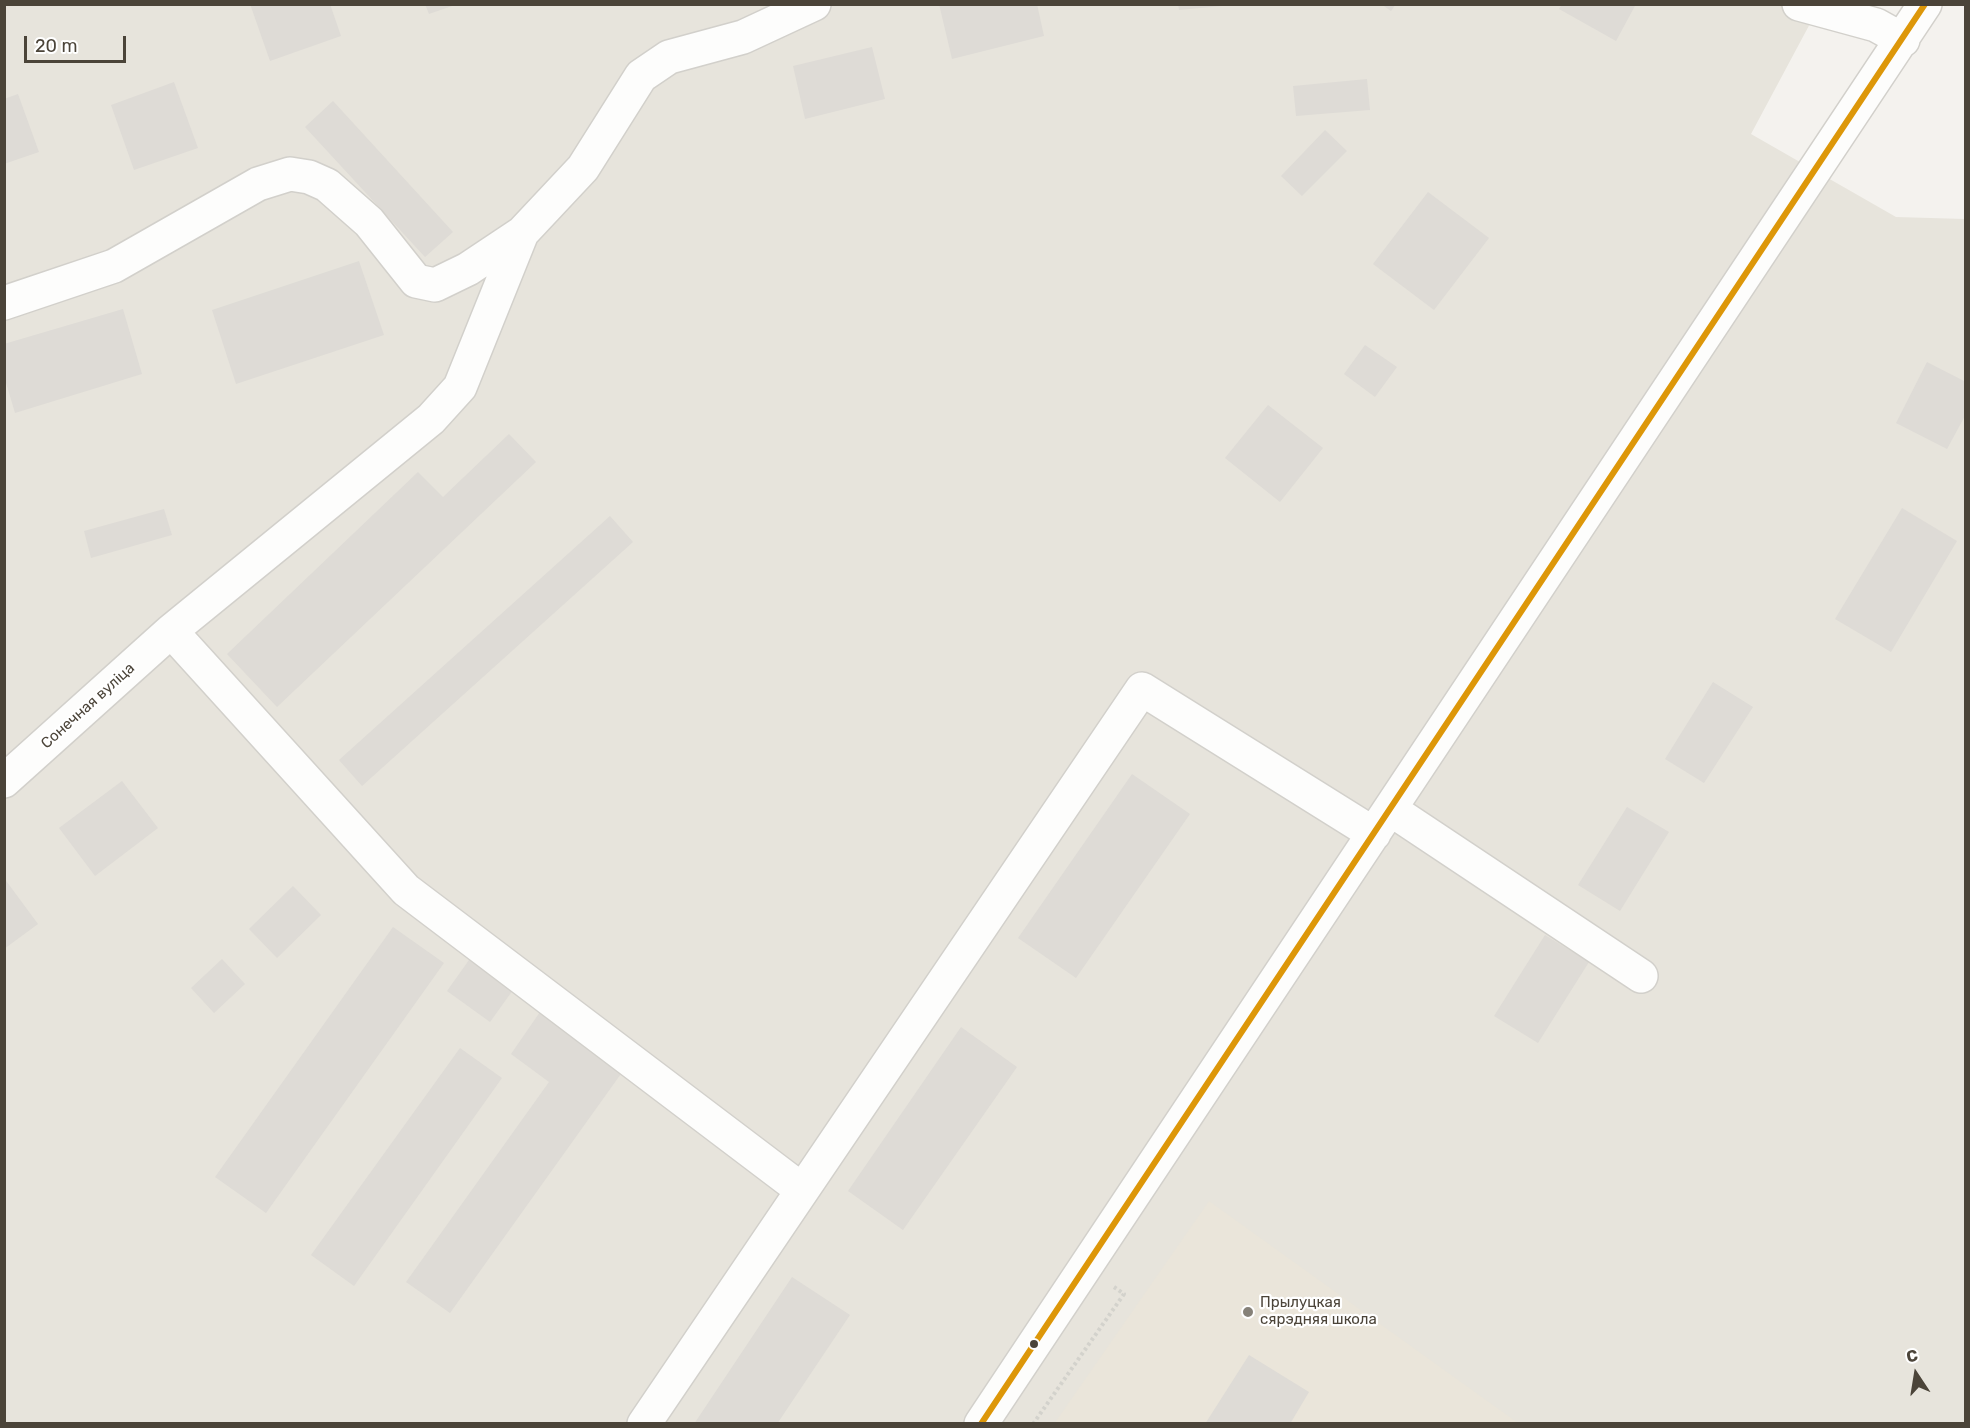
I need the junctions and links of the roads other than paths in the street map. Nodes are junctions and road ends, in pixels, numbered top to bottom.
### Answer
1 (814, 4) edge
2 (1799, 4) edge
3 (1925, 4) edge
4 (1903, 40) junction
5 (522, 233) junction
6 (4, 303) edge
7 (171, 631) junction
8 (4, 781) edge
9 (1382, 821) junction
10 (1641, 976) dead end
11 (802, 1190) junction
12 (644, 1424) edge
13 (981, 1424) edge

1 - 5 street
2 - 4 street
3 - 4 street
4 - 9 street
5 - 6 street
5 - 7 street, Сонечная вуліца
7 - 8 street, Сонечная вуліца
7 - 11 street
9 - 10 street
9 - 11 street
9 - 13 street
11 - 12 street

